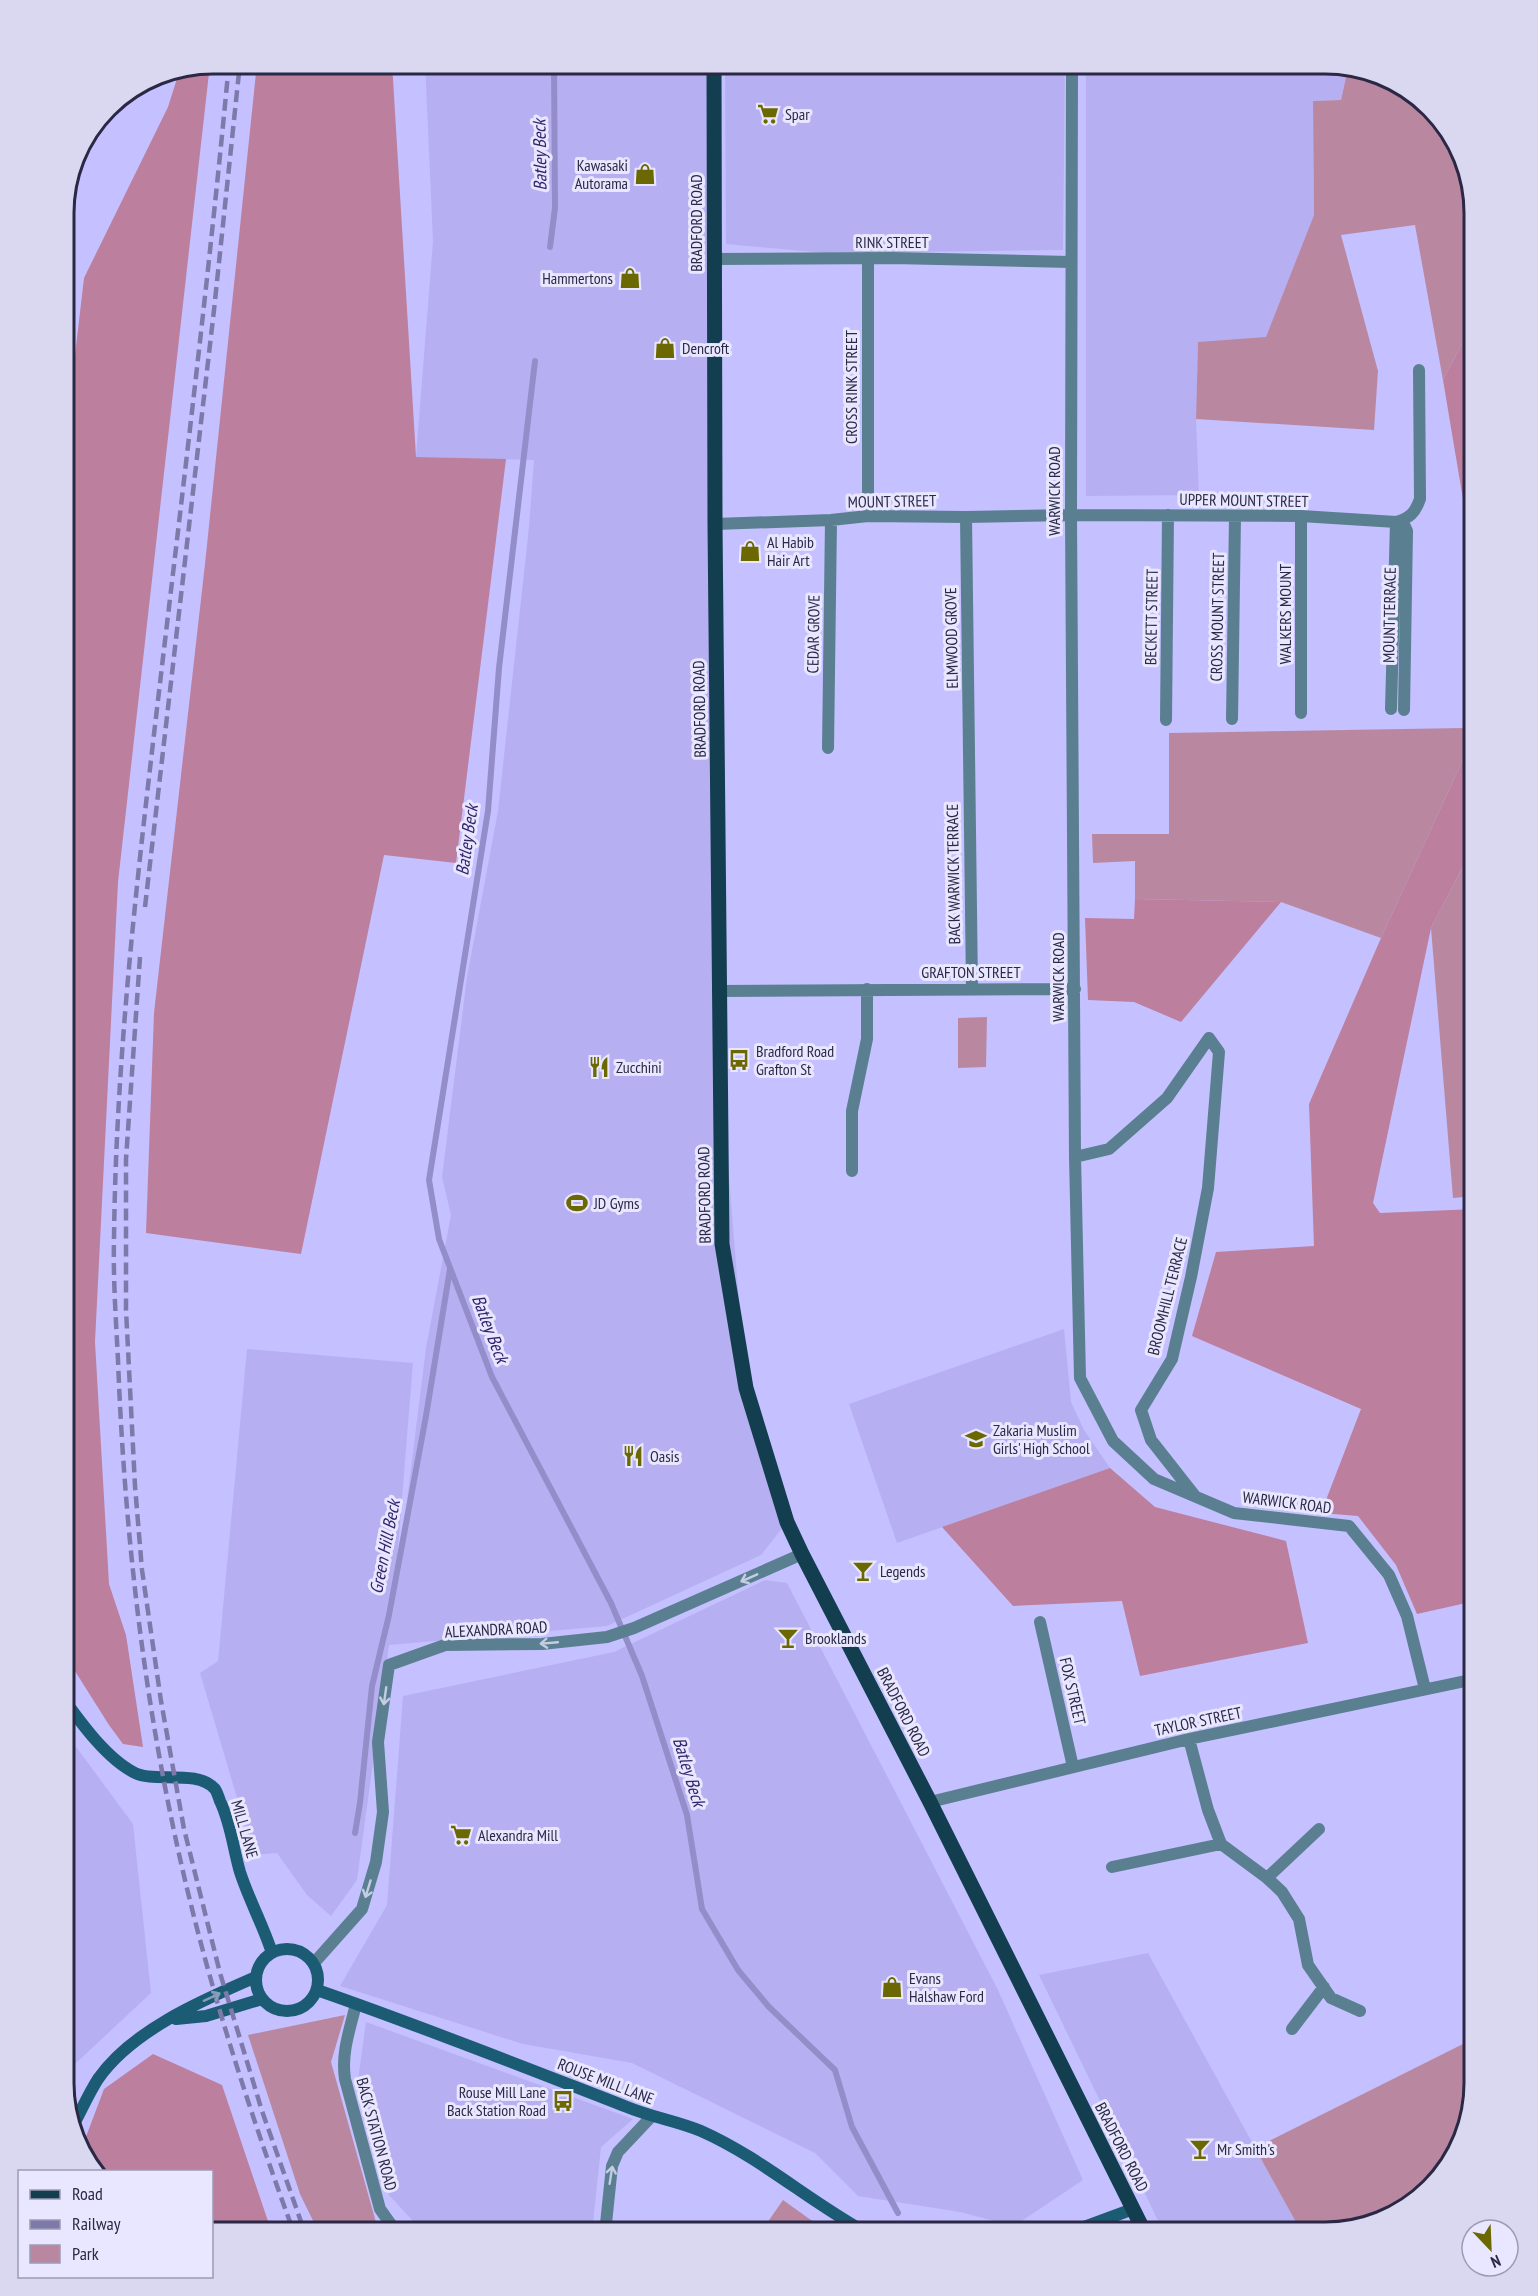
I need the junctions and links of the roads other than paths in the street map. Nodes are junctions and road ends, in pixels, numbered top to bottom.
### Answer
1 (714, 74) edge
2 (1072, 74) edge
3 (868, 258) junction
4 (714, 259) junction
5 (1070, 262) junction
6 (1419, 370) dead end
7 (1071, 515) junction
8 (1168, 515) junction
9 (868, 516) junction
10 (1235, 516) junction
11 (1301, 516) junction
12 (966, 517) junction
13 (831, 520) junction
14 (1399, 521) junction
15 (715, 524) junction
16 (1398, 710) dead end
17 (1301, 712) dead end
18 (1232, 719) dead end
19 (1166, 720) dead end
20 (828, 748) dead end
21 (968, 760) joint
22 (972, 988) junction
23 (867, 989) junction
24 (1075, 989) junction
25 (718, 991) junction
26 (1075, 1157) junction
27 (852, 1171) dead end
28 (1196, 1497) junction
29 (802, 1554) junction
30 (1040, 1622) dead end
31 (1464, 1681) edge
32 (1425, 1689) junction
33 (74, 1713) edge
34 (1189, 1739) junction
35 (1073, 1767) junction
36 (930, 1802) junction
37 (1319, 1828) dead end
38 (1221, 1844) junction
39 (1112, 1867) dead end
40 (1267, 1878) junction
41 (272, 1953) junction
42 (314, 1963) junction
43 (256, 1977) junction
44 (1324, 1987) junction
45 (317, 1990) junction
46 (262, 1999) junction
47 (356, 2004) junction
48 (1360, 2011) dead end
49 (170, 2019) junction
50 (1292, 2029) dead end
51 (78, 2117) edge
52 (651, 2117) junction
53 (1133, 2209) junction
54 (389, 2222) edge
55 (606, 2222) edge
56 (847, 2222) edge
57 (1098, 2222) edge
58 (1140, 2222) edge

1 - 4 main road, BRADFORD ROAD
2 - 5 street, WARWICK ROAD
3 - 4 street, RINK STREET
3 - 5 street, RINK STREET
3 - 9 street, CROSS RINK STREET
4 - 15 main road, BRADFORD ROAD
5 - 7 street, WARWICK ROAD
6 - 14 street
7 - 8 street, UPPER MOUNT STREET
7 - 12 street, MOUNT STREET
7 - 24 street, WARWICK ROAD
8 - 10 street, UPPER MOUNT STREET
8 - 19 street, BECKETT STREET
9 - 12 street, MOUNT STREET
9 - 13 street, MOUNT STREET
10 - 11 street, UPPER MOUNT STREET
10 - 18 street, CROSS MOUNT STREET
11 - 14 street, UPPER MOUNT STREET
11 - 17 street, WALKERS MOUNT
12 - 21 street, ELMWOOD GROVE
13 - 15 street, MOUNT STREET
13 - 20 street, CEDAR GROVE
14 - 16 street, MOUNT TERRACE
15 - 25 main road, BRADFORD ROAD
21 - 22 street, BACK WARWICK TERRACE
22 - 23 street, GRAFTON STREET
22 - 24 street, GRAFTON STREET
23 - 25 street, GRAFTON STREET
23 - 27 street
24 - 26 street, WARWICK ROAD
25 - 29 main road, BRADFORD ROAD
26 - 28 street, WARWICK ROAD
26 - 28 street, BROOMHILL TERRACE
28 - 32 street, WARWICK ROAD
29 - 36 main road, BRADFORD ROAD
29 -> 42 street, ALEXANDRA ROAD
30 - 35 street, FOX STREET
31 - 32 street, TAYLOR STREET
32 - 34 street, TAYLOR STREET
33 - 41 main road, MILL LANE
34 - 35 street, TAYLOR STREET
34 - 38 street
35 - 36 street, TAYLOR STREET
36 - 53 main road, BRADFORD ROAD
37 - 40 street
38 - 39 street
38 - 40 street
40 - 44 street
41 - 42 main road
41 - 43 main road
42 - 45 main road
43 - 46 main road
49 -> 43 main road
44 - 48 street
44 - 50 street
45 - 46 main road
45 - 47 main road, ROUSE MILL LANE
46 - 49 main road
47 - 52 main road, ROUSE MILL LANE
47 - 54 street, BACK STATION ROAD
49 - 51 main road
55 -> 52 street
52 - 56 main road, ROUSE MILL LANE
53 - 57 main road
53 - 58 main road, BRADFORD ROAD

